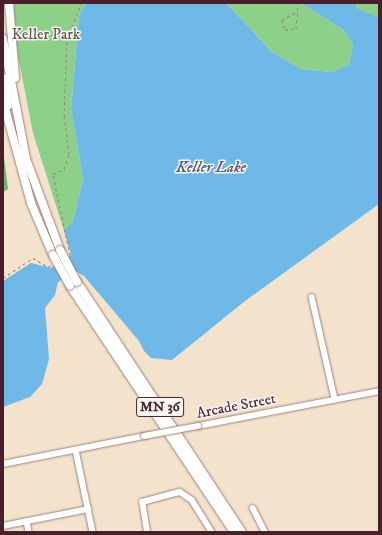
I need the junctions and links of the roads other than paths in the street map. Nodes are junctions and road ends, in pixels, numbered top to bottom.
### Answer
1 (9, 3) edge
2 (3, 39) edge
3 (3, 78) edge
4 (3, 101) edge
5 (22, 140) junction
6 (21, 172) junction
7 (57, 253) junction
8 (74, 284) junction
9 (312, 297) dead end
10 (379, 391) edge
11 (335, 399) junction
12 (76, 450) junction
13 (3, 464) edge
14 (253, 508) dead end
15 (88, 509) junction
16 (27, 521) junction
17 (3, 526) edge
18 (29, 532) edge
19 (93, 532) edge
20 (147, 532) edge
21 (212, 532) edge
22 (234, 532) edge
23 (242, 532) edge
24 (265, 532) edge

1 - 5 highway
2 - 5 highway, MN 36
3 - 6 highway, MN 36
4 - 6 highway
5 - 7 highway, MN 36
6 - 7 highway, MN 36
7 - 8 highway, MN 36, bridge
8 - 22 highway, MN 36
8 - 23 highway, MN 36
9 - 11 street
10 - 11 street, Arcade Street
11 - 12 street, Arcade Street, bridge
12 - 13 street, Arcade Street
12 - 15 street
14 - 24 street
15 - 16 street
15 - 19 street
16 - 17 street
16 - 18 street
20 - 21 street

